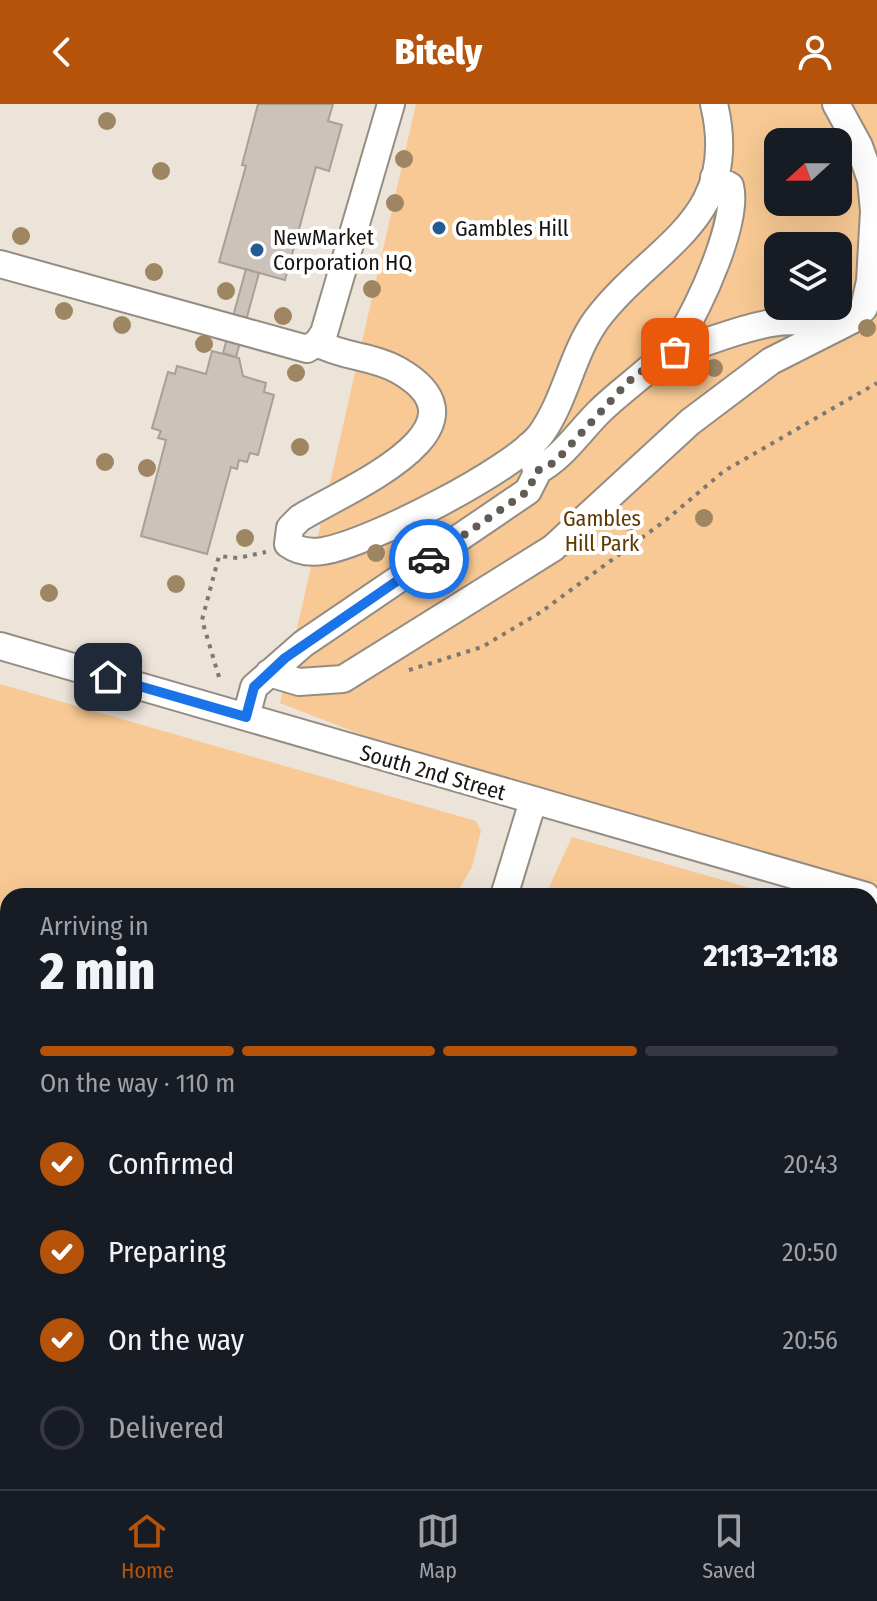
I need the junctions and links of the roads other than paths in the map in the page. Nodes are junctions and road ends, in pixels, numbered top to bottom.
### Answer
1 (391, 104) edge
2 (714, 104) edge
3 (836, 104) edge
4 (714, 177) junction
5 (0, 264) edge
6 (830, 329) junction
7 (317, 343) junction
8 (664, 354) junction
9 (533, 459) junction
10 (0, 646) edge
11 (269, 673) junction
12 (246, 717) junction
13 (533, 801) junction
14 (506, 888) edge
15 (840, 888) edge

1 - 7 street
2 - 4 street
3 - 6 street
4 - 8 street
4 - 9 street
5 - 7 street
6 - 8 street
6 - 11 street
7 - 9 street
8 - 9 street
9 - 11 street
10 - 12 street, South 2nd Street
11 - 12 street
12 - 13 street, South 2nd Street
13 - 14 street
13 - 15 street, South 2nd Street

